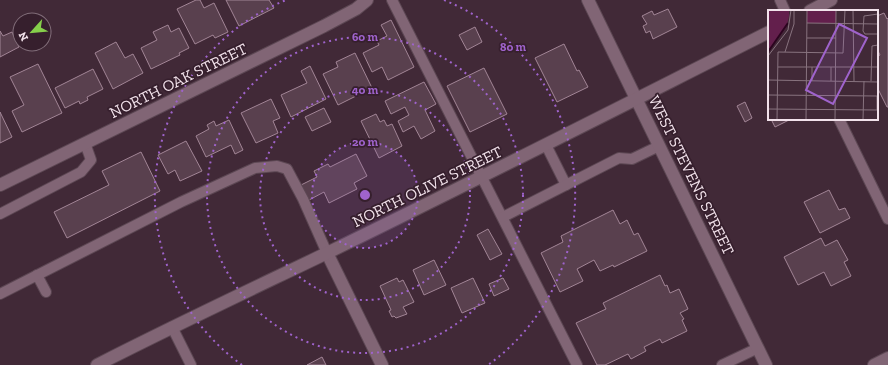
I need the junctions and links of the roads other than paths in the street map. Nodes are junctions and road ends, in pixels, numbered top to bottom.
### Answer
1 (367, 0) edge
2 (392, 0) edge
3 (588, 0) edge
4 (780, 0) edge
5 (831, 0) edge
6 (785, 10) edge
7 (812, 10) edge
8 (768, 33) edge
9 (637, 99) junction
10 (839, 120) edge
11 (85, 143) junction
12 (546, 144) junction
13 (659, 146) junction
14 (482, 176) junction
15 (0, 185) edge
16 (566, 185) junction
17 (0, 214) edge
18 (503, 217) junction
19 (888, 219) edge
20 (327, 253) junction
21 (37, 275) junction
22 (46, 292) dead end
23 (0, 294) edge
24 (172, 326) junction
25 (758, 348) junction
26 (888, 358) edge
27 (97, 365) edge
28 (191, 365) edge
29 (382, 365) edge
30 (577, 365) edge
31 (722, 365) edge
32 (766, 365) edge
33 (874, 365) edge

1 - 11 street, NORTH OAK STREET
2 - 14 lane
3 - 9 street, WEST STEVENS STREET
4 - 6 lane
5 - 7 street
8 - 9 street, NORTH OLIVE STREET
9 - 12 street, NORTH OLIVE STREET
9 - 13 street, WEST STEVENS STREET
10 - 19 lane
11 - 15 street, NORTH OAK STREET
11 - 17 lane
12 - 14 street, NORTH OLIVE STREET
12 - 16 lane
13 - 16 lane
13 - 25 street, WEST STEVENS STREET
14 - 18 lane
14 - 20 street, NORTH OLIVE STREET
16 - 18 lane
18 - 30 lane
20 - 21 lane
20 - 24 street, NORTH OLIVE STREET
20 - 29 street
21 - 22 lane
21 - 23 lane
24 - 27 street, NORTH OLIVE STREET
24 - 28 lane
25 - 31 lane
25 - 32 street, WEST STEVENS STREET
26 - 33 street

